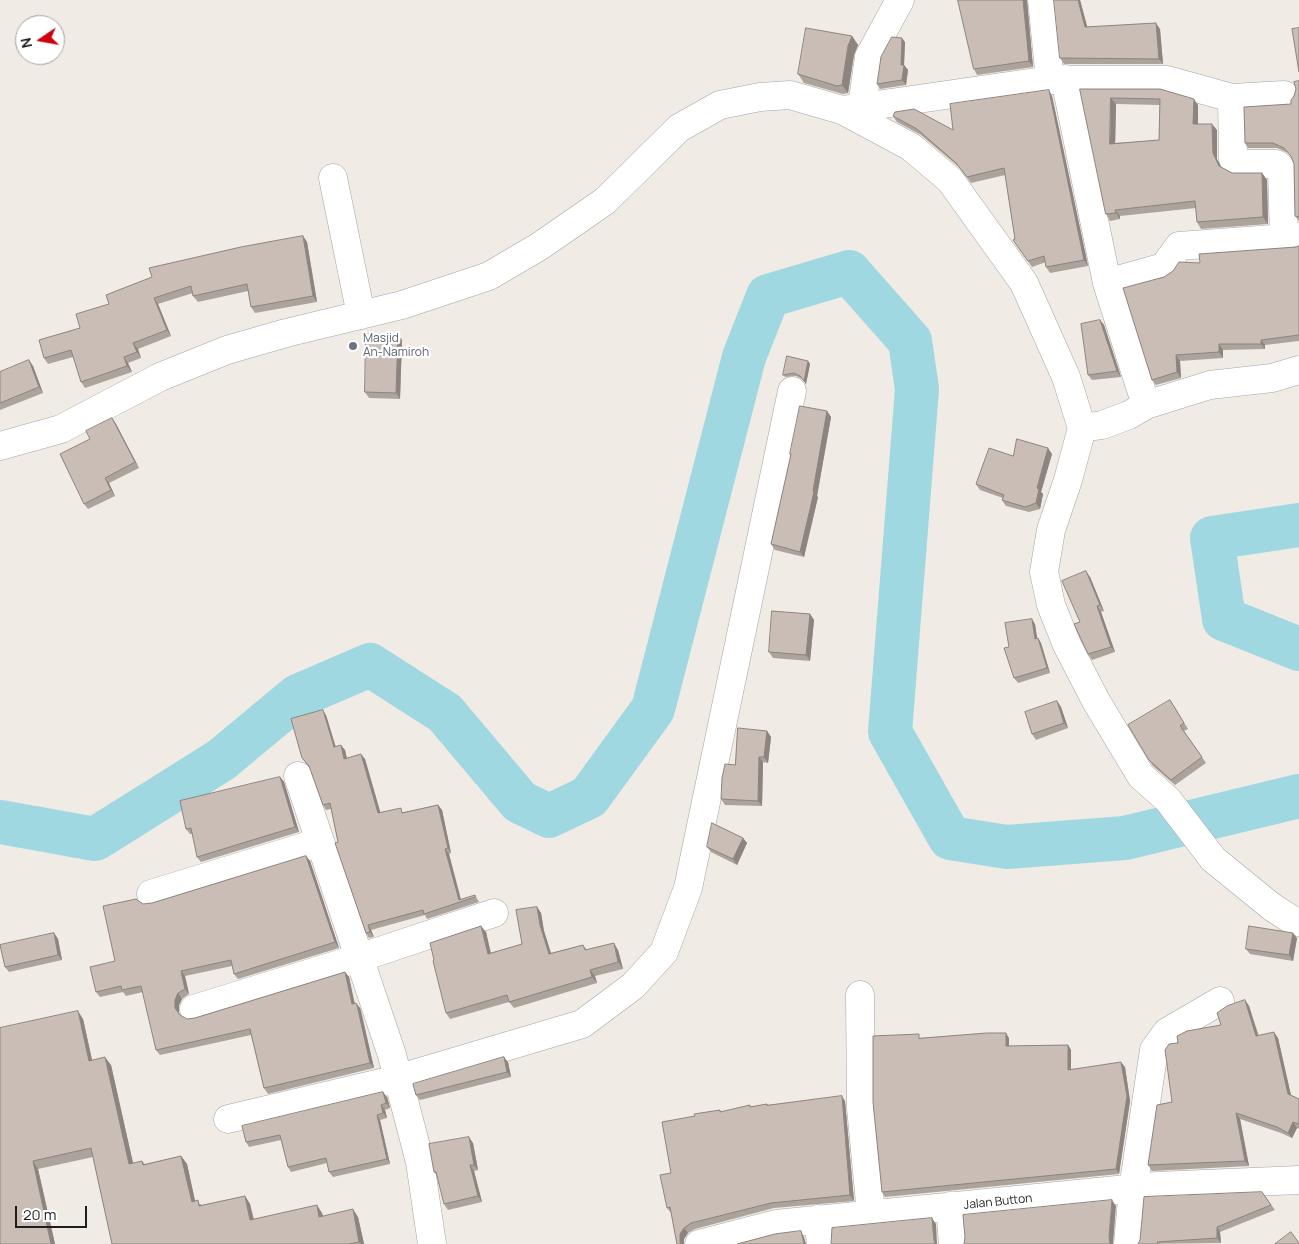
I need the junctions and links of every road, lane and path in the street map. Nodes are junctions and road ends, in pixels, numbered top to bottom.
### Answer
1 (900, 0) edge
2 (1042, 0) edge
3 (1058, 80) junction
4 (1284, 95) dead end
5 (1232, 98) junction
6 (852, 108) junction
7 (333, 178) dead end
8 (1291, 238) edge
9 (1107, 283) junction
10 (361, 314) junction
11 (1299, 370) edge
12 (792, 391) dead end
13 (1146, 405) junction
14 (1082, 428) junction
15 (0, 446) edge
16 (298, 776) dead end
17 (320, 842) junction
18 (151, 894) dead end
19 (494, 914) dead end
20 (1299, 922) edge
21 (359, 958) junction
22 (860, 995) dead end
23 (1220, 1001) dead end
24 (194, 1009) dead end
25 (397, 1079) junction
26 (228, 1119) dead end
27 (1299, 1180) edge
28 (1133, 1189) junction
29 (950, 1206) junction
30 (871, 1214) junction
31 (820, 1232) edge
32 (432, 1244) edge
33 (699, 1244) edge
34 (953, 1244) edge
35 (1128, 1244) edge

1 - 6 street
2 - 3 street
3 - 5 street
3 - 6 street
3 - 9 street
4 - 5 street
5 - 8 street
6 - 10 street
6 - 14 street
7 - 10 street
8 - 9 street
9 - 13 street
10 - 15 street
11 - 13 street
12 - 25 street
13 - 14 street
14 - 20 street
16 - 17 street
17 - 18 street
17 - 21 street
19 - 21 street
21 - 24 street
21 - 25 street
22 - 30 street
23 - 28 street
25 - 26 street
25 - 32 street
27 - 28 street, Jalan Button
28 - 29 street, Jalan Button
28 - 35 street
29 - 30 street, Jalan Button
29 - 34 street
30 - 31 street, Jalan Button
31 - 33 street, Jalan Button

